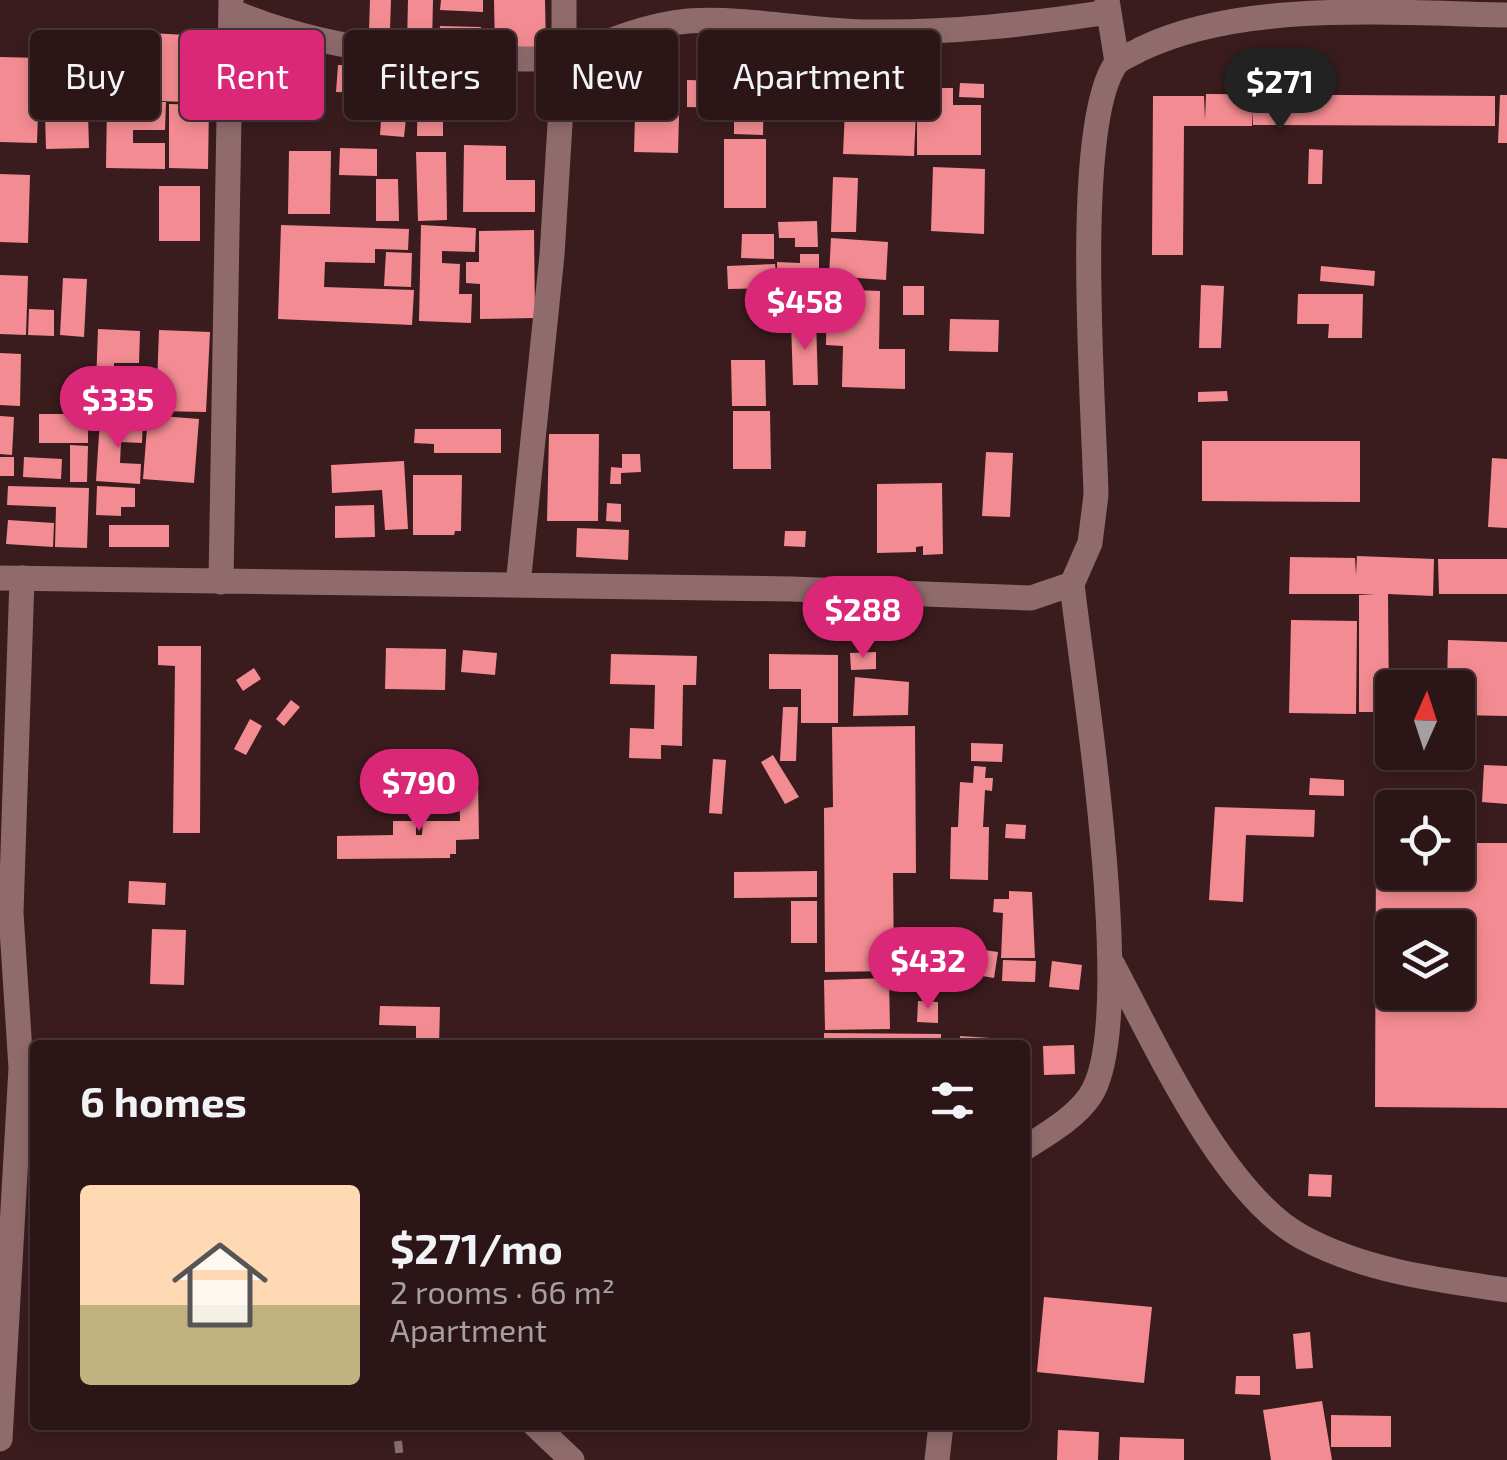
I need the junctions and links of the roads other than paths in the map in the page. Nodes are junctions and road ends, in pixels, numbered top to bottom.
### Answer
1 (564, 0) edge
2 (689, 0) edge
3 (231, 6) edge
4 (1108, 6) edge
5 (1507, 15) edge
6 (738, 20) junction
7 (564, 30) edge
8 (644, 30) edge
9 (536, 58) edge
10 (1116, 62) junction
11 (560, 120) edge
12 (11, 578) edge
13 (220, 582) junction
14 (1072, 584) junction
15 (518, 585) junction
16 (6, 913) edge
17 (1113, 965) junction
18 (28, 1070) edge
19 (1030, 1145) edge
20 (1507, 1290) edge
21 (540, 1430) edge
22 (941, 1430) edge
23 (0, 1439) edge
24 (572, 1460) edge
25 (936, 1460) edge

1 - 7 street
2 - 6 street
3 - 9 street
3 - 13 street
4 - 6 street
4 - 10 street
5 - 10 street
6 - 8 street
10 - 14 street
11 - 15 street
12 - 13 street
12 - 16 street
13 - 15 street
14 - 15 street
14 - 17 street
16 - 18 street
17 - 19 street
17 - 20 street
18 - 23 street
21 - 24 street
22 - 25 street

